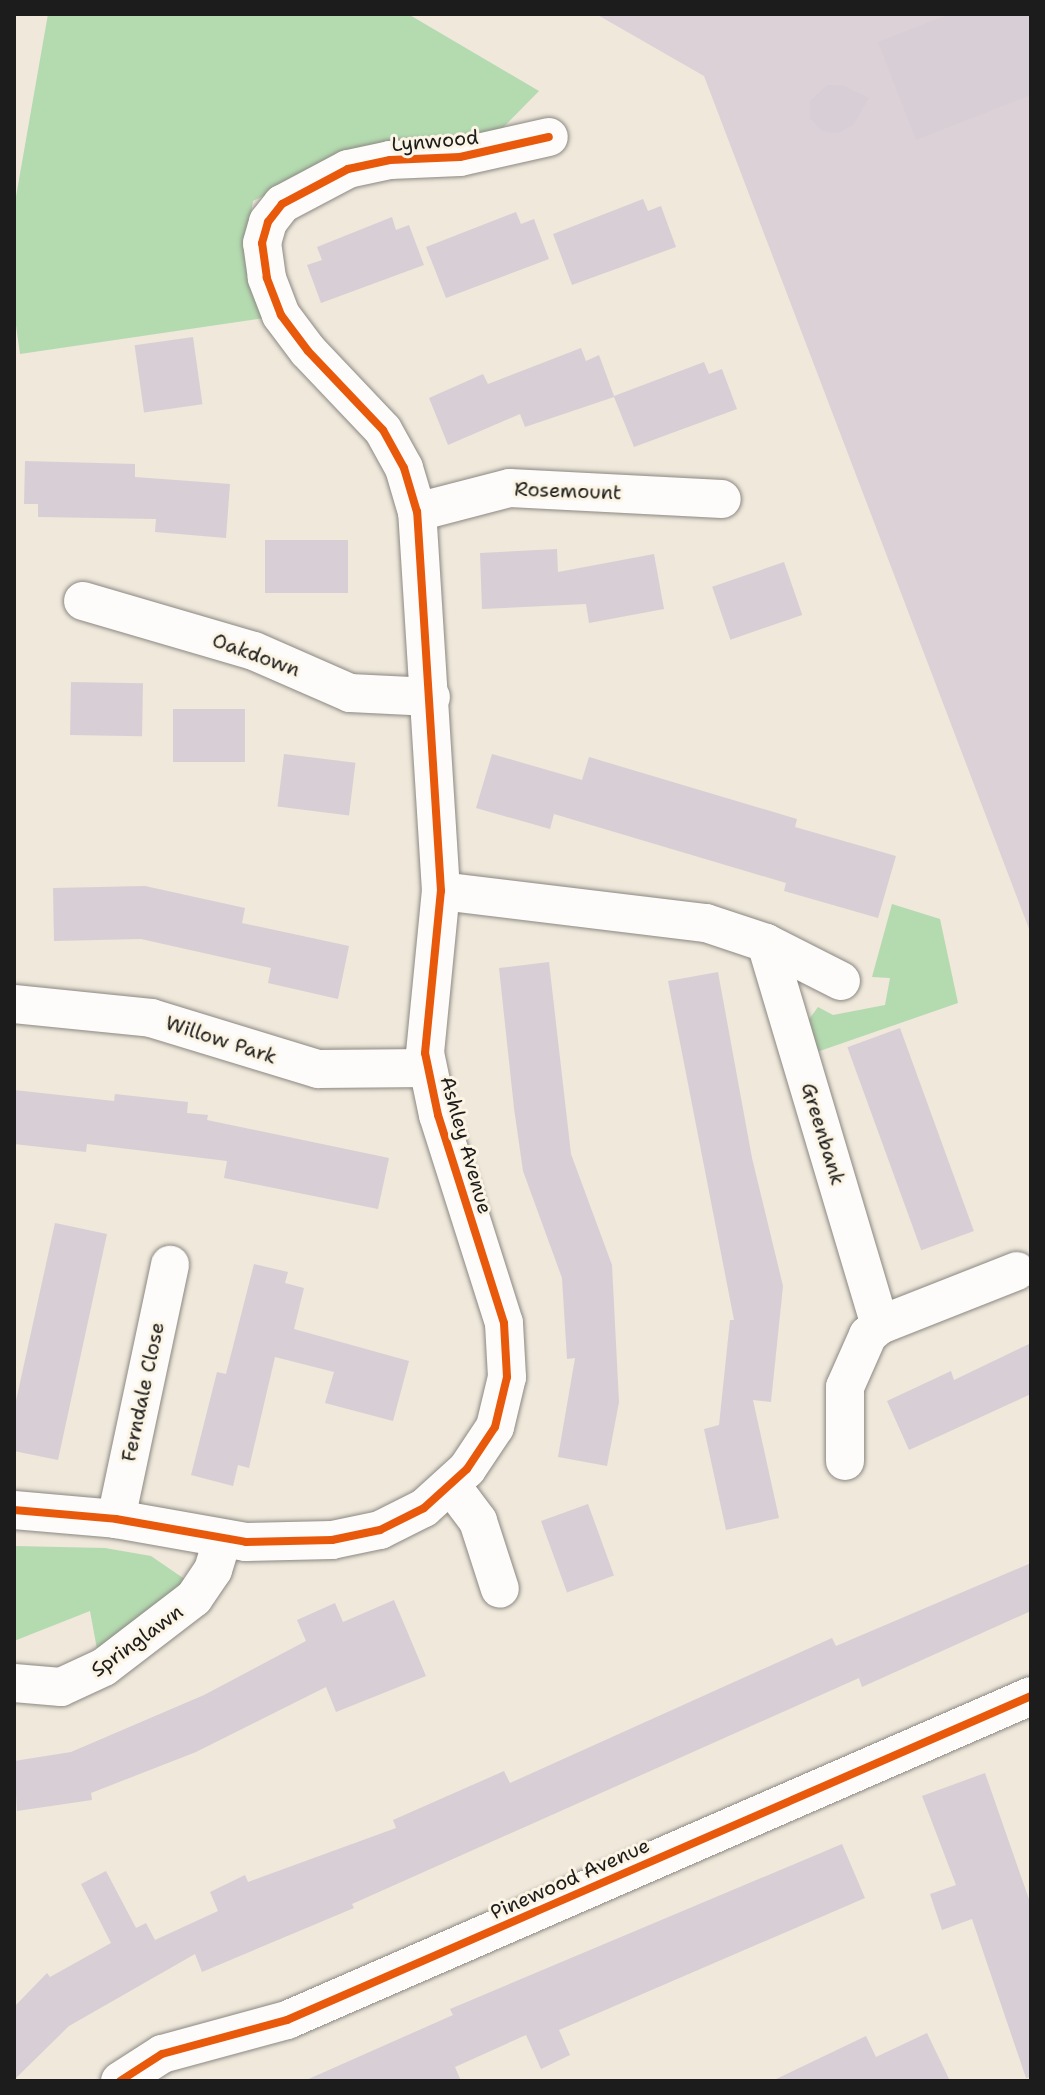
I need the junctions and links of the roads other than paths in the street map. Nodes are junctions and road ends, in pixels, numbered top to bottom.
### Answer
1 (549, 137) dead end
2 (293, 334) joint
3 (722, 499) dead end
4 (417, 512) junction
5 (83, 601) dead end
6 (431, 697) junction
7 (441, 891) junction
8 (766, 943) junction
9 (841, 981) dead end
10 (14, 1004) edge
11 (427, 1068) junction
12 (170, 1265) dead end
13 (1017, 1271) dead end
14 (880, 1325) junction
15 (845, 1461) dead end
16 (451, 1485) junction
17 (14, 1510) edge
18 (116, 1519) junction
19 (222, 1540) junction
20 (500, 1589) dead end
21 (14, 1683) edge
22 (1030, 1699) edge
23 (120, 2081) edge

1 - 2 street, Lynwood
2 - 4 street, Ashley Avenue
3 - 4 street, Rosemount
4 - 6 street, Ashley Avenue
5 - 6 street, Oakdown
6 - 7 street, Ashley Avenue
7 - 8 street
7 - 11 street, Ashley Avenue
8 - 9 street
8 - 14 street, Greenbank
10 - 11 street, Willow Park
11 - 16 street, Ashley Avenue
12 - 18 street, Ferndale Close
13 - 14 street
14 - 15 street
16 - 19 street, Ashley Avenue
16 - 20 street
17 - 18 street, Ashley Avenue
18 - 19 street, Ashley Avenue
19 - 21 street, Springlawn
22 - 23 street, Pinewood Avenue

